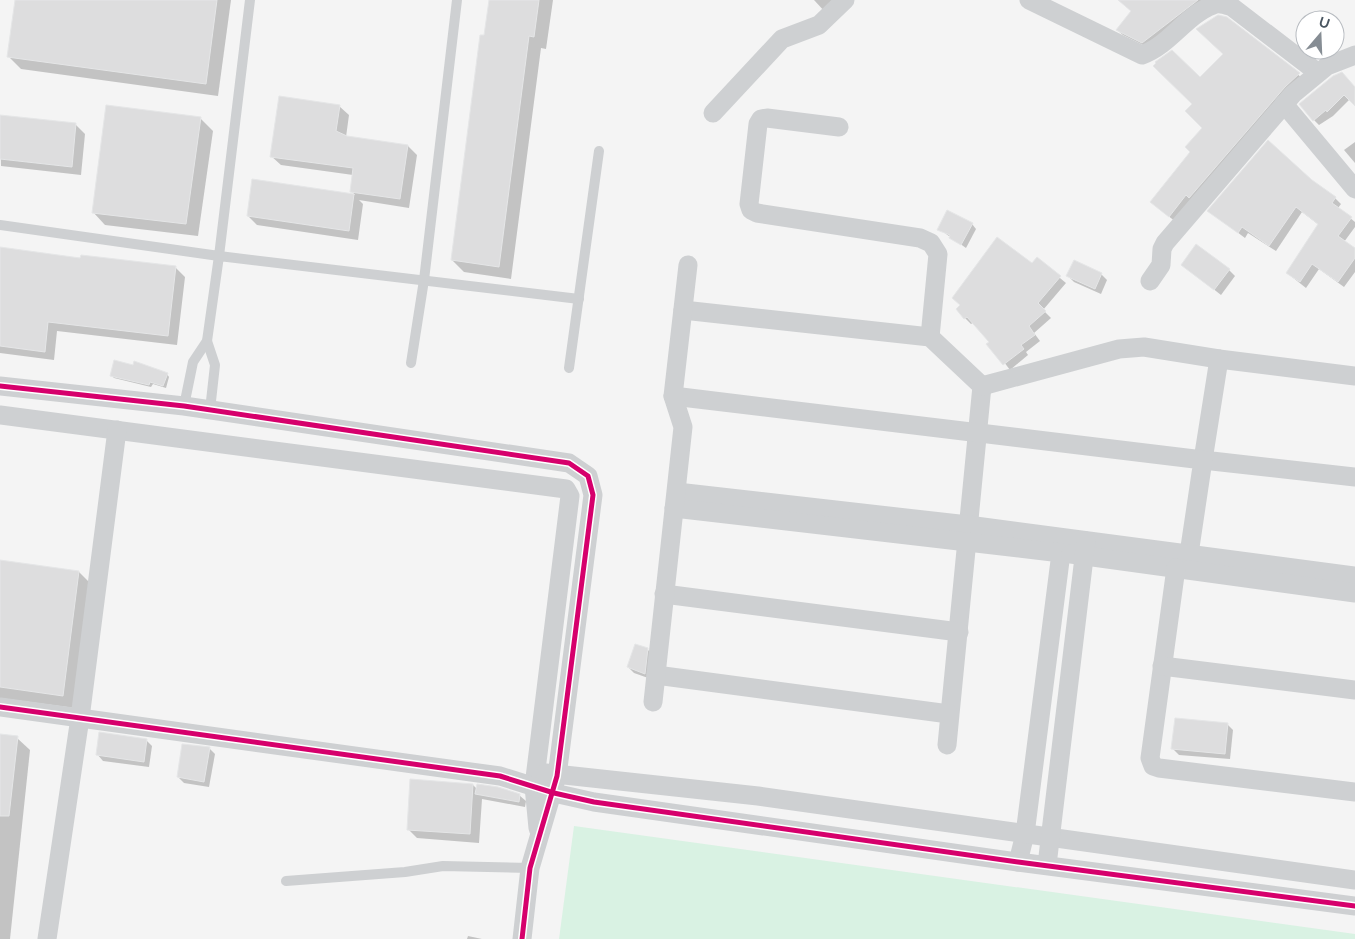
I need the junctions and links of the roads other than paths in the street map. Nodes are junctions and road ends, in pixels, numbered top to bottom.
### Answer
1 (250, 0) edge
2 (457, 0) edge
3 (845, 0) edge
4 (1029, 0) edge
5 (1355, 55) edge
6 (1317, 72) junction
7 (1284, 104) junction
8 (713, 113) dead end
9 (840, 127) dead end
10 (600, 152) dead end
11 (1355, 189) edge
12 (0, 225) edge
13 (219, 256) junction
14 (688, 265) dead end
15 (424, 280) junction
16 (1150, 281) dead end
17 (579, 299) junction
18 (683, 310) junction
19 (930, 337) junction
20 (207, 342) junction
21 (1219, 359) junction
22 (411, 363) dead end
23 (569, 368) dead end
24 (1355, 376) edge
25 (0, 386) edge
26 (982, 386) junction
27 (673, 396) junction
28 (184, 406) junction
29 (210, 410) junction
30 (0, 415) edge
31 (117, 430) junction
32 (979, 432) junction
33 (1203, 460) junction
34 (583, 472) junction
35 (1355, 477) edge
36 (569, 491) junction
37 (675, 500) junction
38 (968, 533) junction
39 (1062, 545) junction
40 (1084, 548) junction
41 (1189, 554) junction
42 (1176, 568) junction
43 (1355, 576) edge
44 (1355, 593) edge
45 (664, 594) junction
46 (959, 632) junction
47 (1162, 666) junction
48 (656, 675) junction
49 (1355, 690) edge
50 (652, 702) dead end
51 (0, 707) edge
52 (949, 714) junction
53 (80, 718) junction
54 (947, 745) dead end
55 (534, 778) junction
56 (555, 784) junction
57 (1355, 792) edge
58 (539, 833) junction
59 (1025, 834) junction
60 (1050, 838) junction
61 (1018, 862) junction
62 (1047, 865) junction
63 (530, 868) junction
64 (1355, 880) edge
65 (286, 881) dead end
66 (1355, 906) edge
67 (47, 939) edge
68 (522, 939) edge

1 - 13 lane
2 - 15 lane
3 - 8 street
4 - 6 street
5 - 6 street
6 - 7 street
7 - 11 street
7 - 16 street
9 - 19 street
10 - 17 lane
12 - 13 lane
13 - 15 lane
13 - 20 lane
14 - 18 street
15 - 17 lane
15 - 22 lane
17 - 23 lane
18 - 19 street
18 - 27 street
19 - 26 street
20 - 28 lane
20 - 29 lane
21 - 24 street
21 - 26 street
21 - 33 street
25 - 28 street
26 - 32 street
27 - 32 street
27 - 37 street
28 - 29 street
29 - 34 street
30 - 31 street
31 - 36 street
31 - 53 street
32 - 33 street
32 - 38 street
33 - 35 street
33 - 41 street
34 - 36 street
34 - 56 street
36 - 55 street
37 - 38 street
37 - 45 street
38 - 39 street
38 - 46 street
39 - 40 street
39 - 59 street
40 - 41 street
40 - 42 street
40 - 60 street
41 - 43 street
42 - 44 street
42 - 47 street
45 - 46 street
45 - 48 street
46 - 52 street
47 - 49 street
47 - 57 street
48 - 50 street
48 - 52 street
51 - 53 street
52 - 54 street
53 - 55 street
53 - 67 street
55 - 56 street
55 - 58 street
56 - 58 street
56 - 59 street
56 - 61 street
58 - 63 street
59 - 60 street
59 - 61 street
60 - 62 street
60 - 64 street
61 - 62 street
62 - 66 street
63 - 65 lane
63 - 68 street

